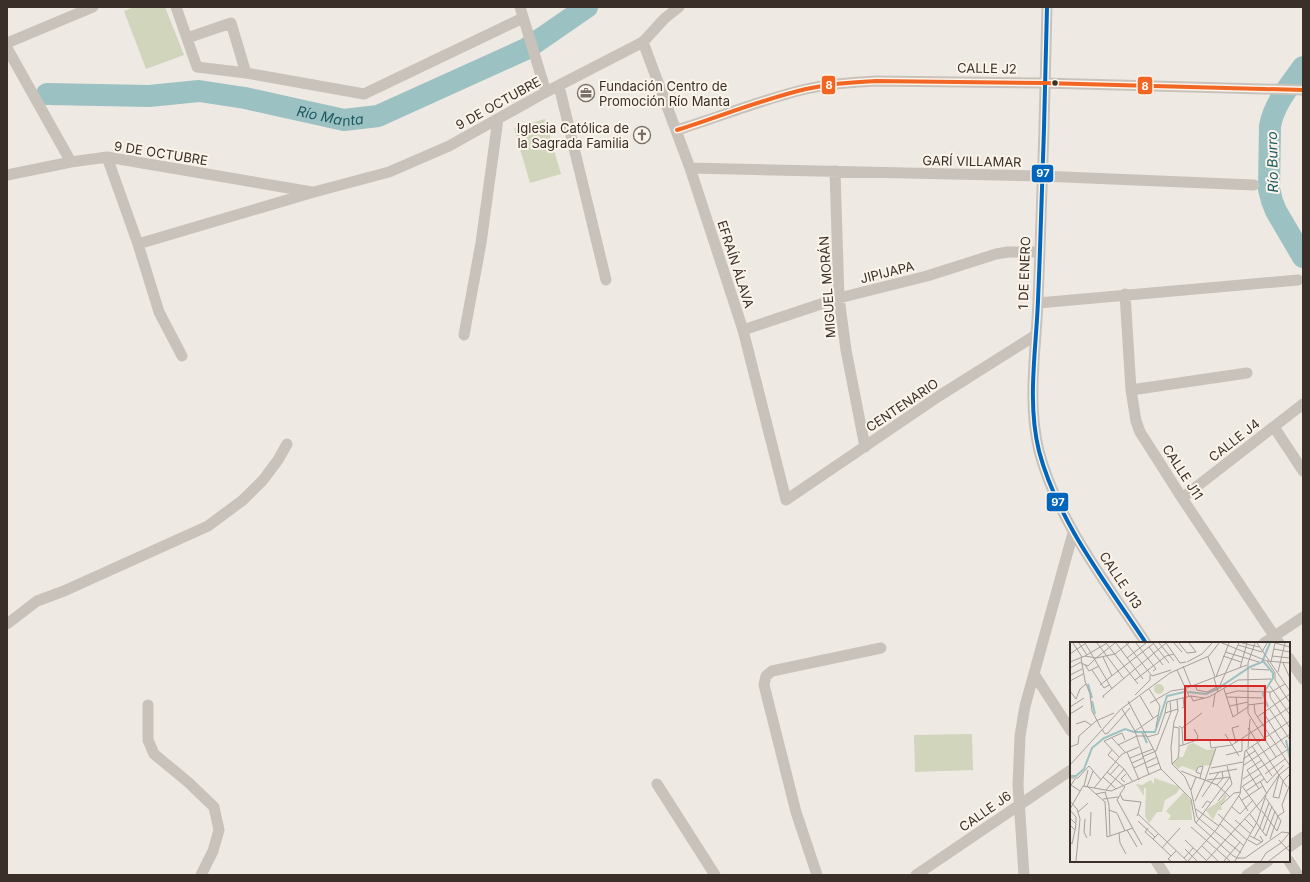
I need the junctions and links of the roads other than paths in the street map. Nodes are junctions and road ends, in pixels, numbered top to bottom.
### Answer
1 (93, 7) edge
2 (176, 7) edge
3 (679, 7) edge
4 (1047, 7) edge
5 (523, 18) edge
6 (187, 38) junction
7 (643, 42) junction
8 (7, 43) edge
9 (7, 48) edge
10 (246, 73) junction
11 (1044, 83) junction
12 (558, 86) junction
13 (1303, 90) edge
14 (546, 92) junction
15 (498, 119) junction
16 (677, 130) junction
17 (107, 156) junction
18 (71, 162) junction
19 (690, 168) junction
20 (836, 171) junction
21 (7, 175) edge
22 (1042, 176) junction
23 (1254, 185) dead end
24 (314, 192) junction
25 (138, 244) junction
26 (1039, 252) junction
27 (606, 280) dead end
28 (1298, 280) dead end
29 (1125, 294) junction
30 (839, 298) junction
31 (1038, 302) junction
32 (743, 330) junction
33 (464, 334) dead end
34 (1036, 335) junction
35 (182, 356) dead end
36 (1247, 373) dead end
37 (1131, 390) junction
38 (1303, 404) edge
39 (1274, 427) junction
40 (287, 444) dead end
41 (865, 447) junction
42 (1303, 471) edge
43 (1182, 498) junction
44 (786, 500) joint
45 (1073, 533) junction
46 (1303, 617) edge
47 (7, 624) edge
48 (1277, 640) edge
49 (1145, 642) edge
50 (881, 648) dead end
51 (1290, 660) edge
52 (1034, 674) junction
53 (1303, 679) edge
54 (148, 705) dead end
55 (1070, 728) edge
56 (1070, 771) edge
57 (657, 784) dead end
58 (1020, 804) junction
59 (1303, 837) edge
60 (1290, 846) edge
61 (1157, 862) edge
62 (1266, 862) edge
63 (1290, 862) edge
64 (934, 863) junction
65 (201, 875) edge
66 (714, 875) edge
67 (816, 875) edge
68 (916, 875) edge
69 (934, 875) edge
70 (1024, 875) edge
71 (1165, 875) edge
72 (1247, 875) edge
73 (1298, 875) edge

1 - 8 street
2 - 6 street
3 - 7 street, 9 DE OCTUBRE
4 - 11 street, 1 DE ENERO
5 - 10 street
5 - 14 street
6 - 10 street
6 - 10 street
7 - 12 street, 9 DE OCTUBRE
7 - 16 street, EFRAÍN ÁLAVA
9 - 18 street
11 - 13 street, CALLE J2
11 - 16 street, CALLE J2
11 - 22 street, 1 DE ENERO
12 - 14 street, 9 DE OCTUBRE
12 - 27 street
14 - 15 street, 9 DE OCTUBRE
15 - 24 street, 9 DE OCTUBRE
15 - 33 street
16 - 19 street, EFRAÍN ÁLAVA
17 - 18 street
17 - 24 street, 9 DE OCTUBRE
17 - 25 street, 9 DE OCTUBRE
18 - 21 street
19 - 20 street, GARÍ VILLAMAR
19 - 32 street, EFRAÍN ÁLAVA
20 - 22 street, GARÍ VILLAMAR
20 - 30 street, MIGUEL MORÁN
22 - 23 street, GARÍ VILLAMAR
22 - 26 street, 1 DE ENERO
24 - 25 street, 9 DE OCTUBRE
25 - 35 street
26 - 30 street, JIPIJAPA
26 - 31 street, 1 DE ENERO
28 - 29 street
29 - 31 street
29 - 37 street, CALLE J11
30 - 32 street, JIPIJAPA
30 - 41 street, MIGUEL MORÁN
31 - 34 street, 1 DE ENERO
32 - 44 street, EFRAÍN ÁLAVA
34 - 41 street, CENTENARIO
34 - 45 street, 1 DE ENERO
36 - 37 street
37 - 43 street, CALLE J11
38 - 39 street, CALLE J4
39 - 42 street
39 - 43 street, CALLE J4
40 - 47 street
41 - 44 street, CENTENARIO
43 - 48 street, CALLE J11
45 - 49 street, CALLE J13
45 - 52 street
46 - 48 street
50 - 67 street
51 - 53 street
52 - 55 street
52 - 58 street
54 - 65 street
56 - 58 street, CALLE J6
57 - 66 street
58 - 64 street, CALLE J6
58 - 70 street
59 - 60 street
61 - 71 street
62 - 72 street
63 - 73 street
64 - 68 street, CALLE J6
64 - 69 street

